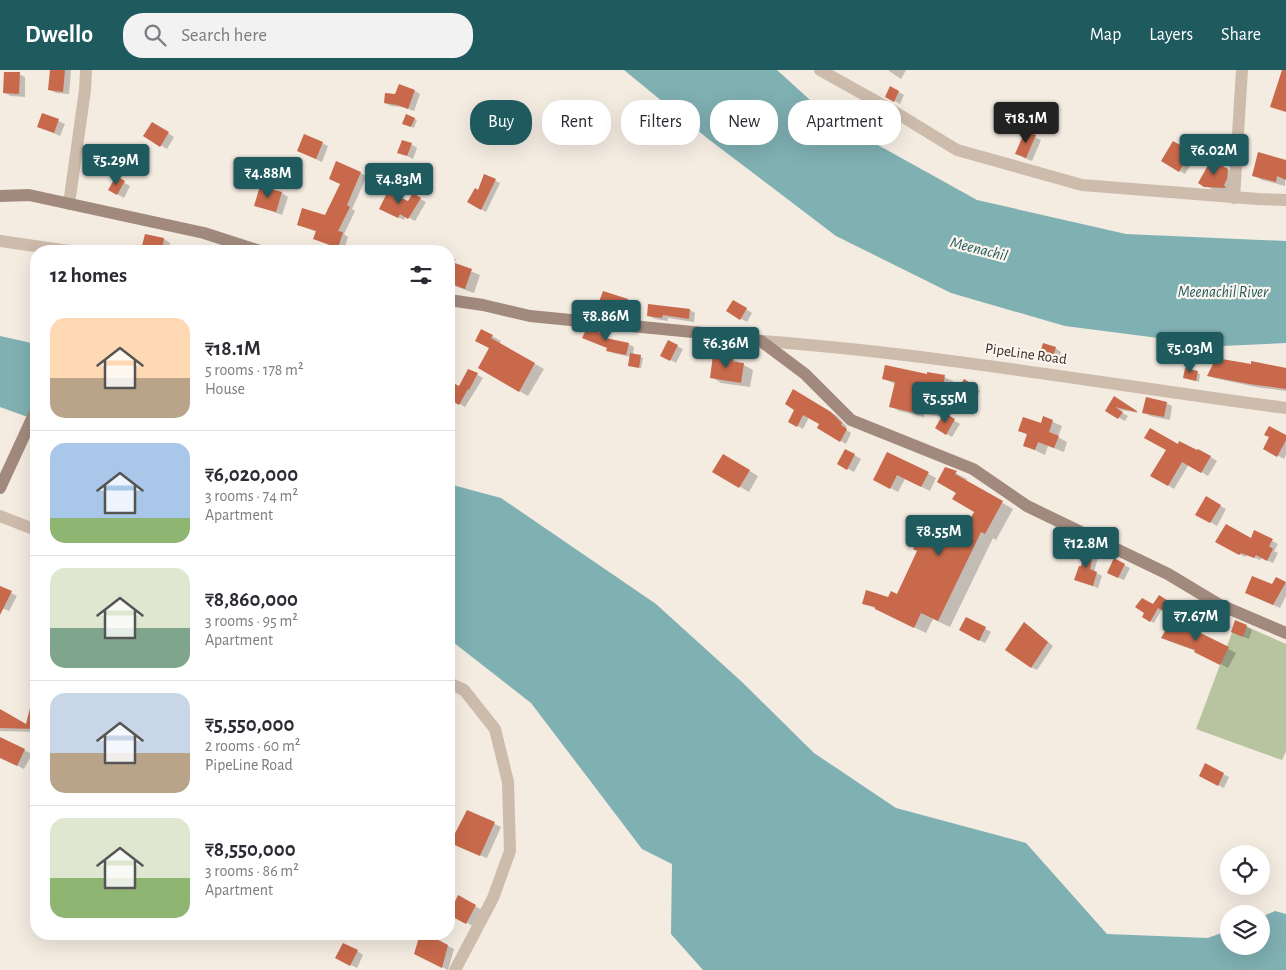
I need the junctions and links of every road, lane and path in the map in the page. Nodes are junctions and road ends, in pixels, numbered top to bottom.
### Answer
1 (86, 70) edge
2 (820, 70) edge
3 (1242, 70) edge
4 (0, 196) edge
5 (1234, 198) junction
6 (1286, 200) edge
7 (68, 204) junction
8 (0, 241) edge
9 (30, 245) edge
10 (241, 245) edge
11 (455, 301) edge
12 (761, 341) junction
13 (1286, 408) edge
14 (30, 423) edge
15 (0, 488) edge
16 (0, 516) edge
17 (30, 528) edge
18 (1286, 633) edge
19 (455, 686) edge
20 (455, 970) edge

1 - 7 street
2 - 5 street
3 - 5 street
4 - 7 main road
5 - 6 street
7 - 10 main road
8 - 9 street
11 - 12 main road
12 - 13 street, PipeLine Road
12 - 18 main road
14 - 15 main road
16 - 17 street
19 - 20 street

